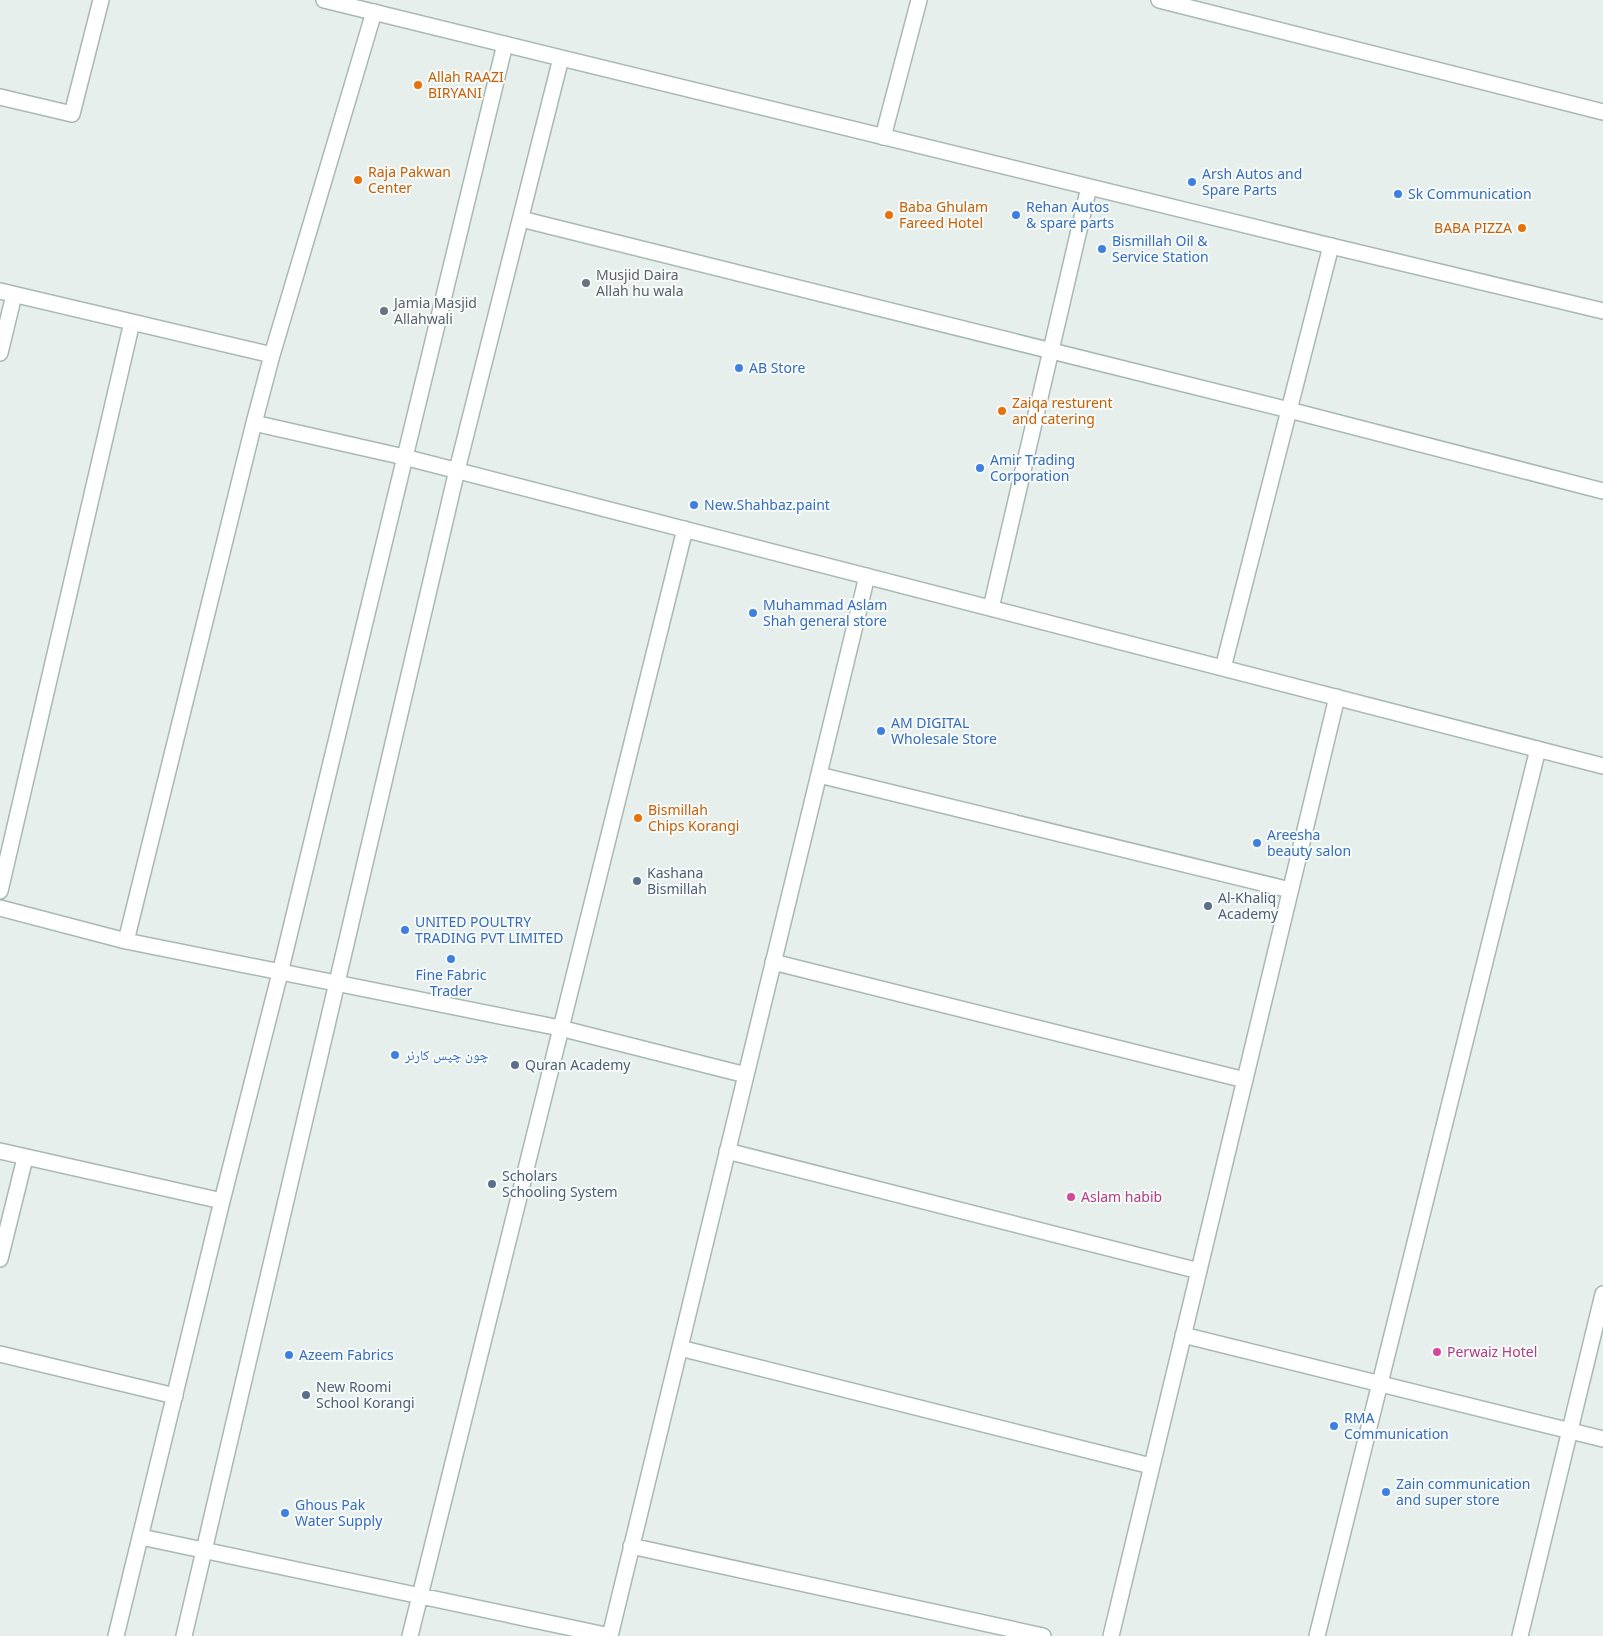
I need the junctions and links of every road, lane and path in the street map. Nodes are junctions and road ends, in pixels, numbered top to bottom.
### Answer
1 (101, 0) edge
2 (324, 0) edge
3 (918, 0) edge
4 (1159, 0) edge
5 (374, 12) junction
6 (506, 44) junction
7 (561, 58) junction
8 (0, 97) edge
9 (1603, 112) edge
10 (883, 137) junction
11 (1089, 187) junction
12 (521, 219) junction
13 (1331, 246) junction
14 (7, 293) edge
15 (1603, 311) edge
16 (132, 322) junction
17 (1051, 350) junction
18 (0, 353) edge
19 (272, 355) junction
20 (1289, 410) junction
21 (254, 423) junction
22 (404, 457) junction
23 (457, 470) junction
24 (1603, 491) edge
25 (685, 529) junction
26 (867, 576) junction
27 (991, 608) junction
28 (1222, 668) junction
29 (1337, 697) junction
30 (1538, 749) junction
31 (1603, 766) edge
32 (819, 776) junction
33 (1290, 890) junction
34 (0, 891) edge
35 (0, 908) edge
36 (126, 941) junction
37 (774, 962) junction
38 (280, 973) junction
39 (338, 983) junction
40 (560, 1028) junction
41 (746, 1075) junction
42 (1245, 1080) junction
43 (0, 1151) edge
44 (727, 1151) junction
45 (26, 1158) junction
46 (222, 1201) junction
47 (0, 1259) edge
48 (1199, 1271) junction
49 (1603, 1294) edge
50 (1183, 1335) junction
51 (680, 1348) junction
52 (0, 1354) edge
53 (1380, 1384) junction
54 (175, 1396) junction
55 (1570, 1431) junction
56 (1603, 1439) edge
57 (1151, 1466) junction
58 (141, 1537) junction
59 (631, 1546) junction
60 (205, 1551) junction
61 (420, 1596) junction
62 (116, 1636) edge
63 (184, 1636) edge
64 (410, 1636) edge
65 (1043, 1636) edge
66 (1111, 1636) edge
67 (1317, 1636) edge
68 (1520, 1636) edge

1 - 8 street
2 - 5 street
3 - 10 street
4 - 9 street
5 - 6 street
5 - 19 street
6 - 7 street
6 - 22 street
7 - 10 street
7 - 12 street
10 - 11 street
11 - 13 street
11 - 17 street
12 - 17 street
12 - 23 street
13 - 15 street
13 - 20 street
14 - 16 street
14 - 18 street
16 - 19 street
16 - 34 street
17 - 20 street
17 - 27 street
19 - 21 street
20 - 24 street
20 - 28 street
21 - 22 street
21 - 36 street
22 - 23 street
22 - 38 street
23 - 25 street
23 - 39 street
25 - 26 street
25 - 40 street
26 - 27 street
26 - 32 street
27 - 28 street
28 - 29 street
29 - 30 street
29 - 33 street
30 - 31 street
30 - 53 street
32 - 33 street
32 - 37 street
33 - 42 street
35 - 36 street
36 - 38 street
37 - 41 street
37 - 42 street
38 - 39 street
38 - 46 street
39 - 40 street
39 - 60 street
40 - 41 street
40 - 61 street
41 - 44 street
42 - 48 street
43 - 45 street
44 - 48 street
44 - 51 street
45 - 46 street
45 - 47 street
46 - 54 street
48 - 50 street
49 - 55 street
50 - 53 street
50 - 57 street
51 - 57 street
51 - 59 street
52 - 54 street
53 - 55 street
53 - 67 street
54 - 58 street
55 - 56 street
55 - 68 street
57 - 66 street
58 - 60 street
58 - 62 street
59 - 61 street
59 - 65 street
60 - 61 street
60 - 63 street
61 - 64 street

